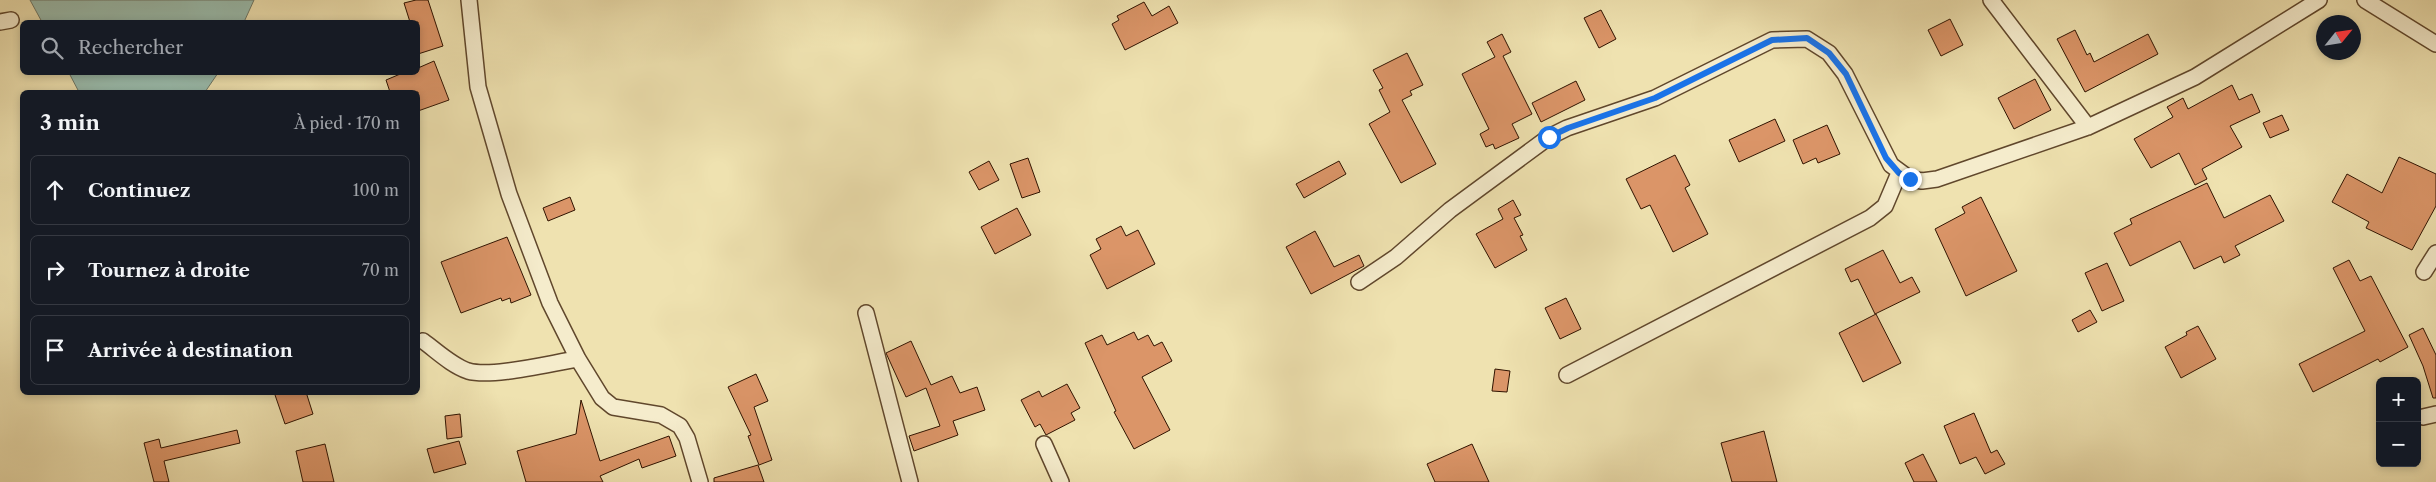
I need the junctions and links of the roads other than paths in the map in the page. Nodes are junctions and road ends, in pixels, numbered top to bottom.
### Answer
1 (469, 0) edge
2 (1991, 0) edge
3 (2319, 0) edge
4 (2365, 0) edge
5 (2436, 44) edge
6 (2088, 127) junction
7 (1899, 173) junction
8 (2436, 253) edge
9 (2424, 272) dead end
10 (1359, 282) dead end
11 (866, 313) dead end
12 (423, 341) dead end
13 (578, 359) junction
14 (1568, 375) dead end
15 (1044, 444) dead end
16 (700, 482) edge
17 (910, 482) edge
18 (1061, 482) edge

1 - 13 street
2 - 6 street
3 - 6 street
4 - 5 street
6 - 7 street
7 - 10 street
7 - 14 street
8 - 9 street
11 - 17 street
12 - 13 street
13 - 16 street
15 - 18 street

